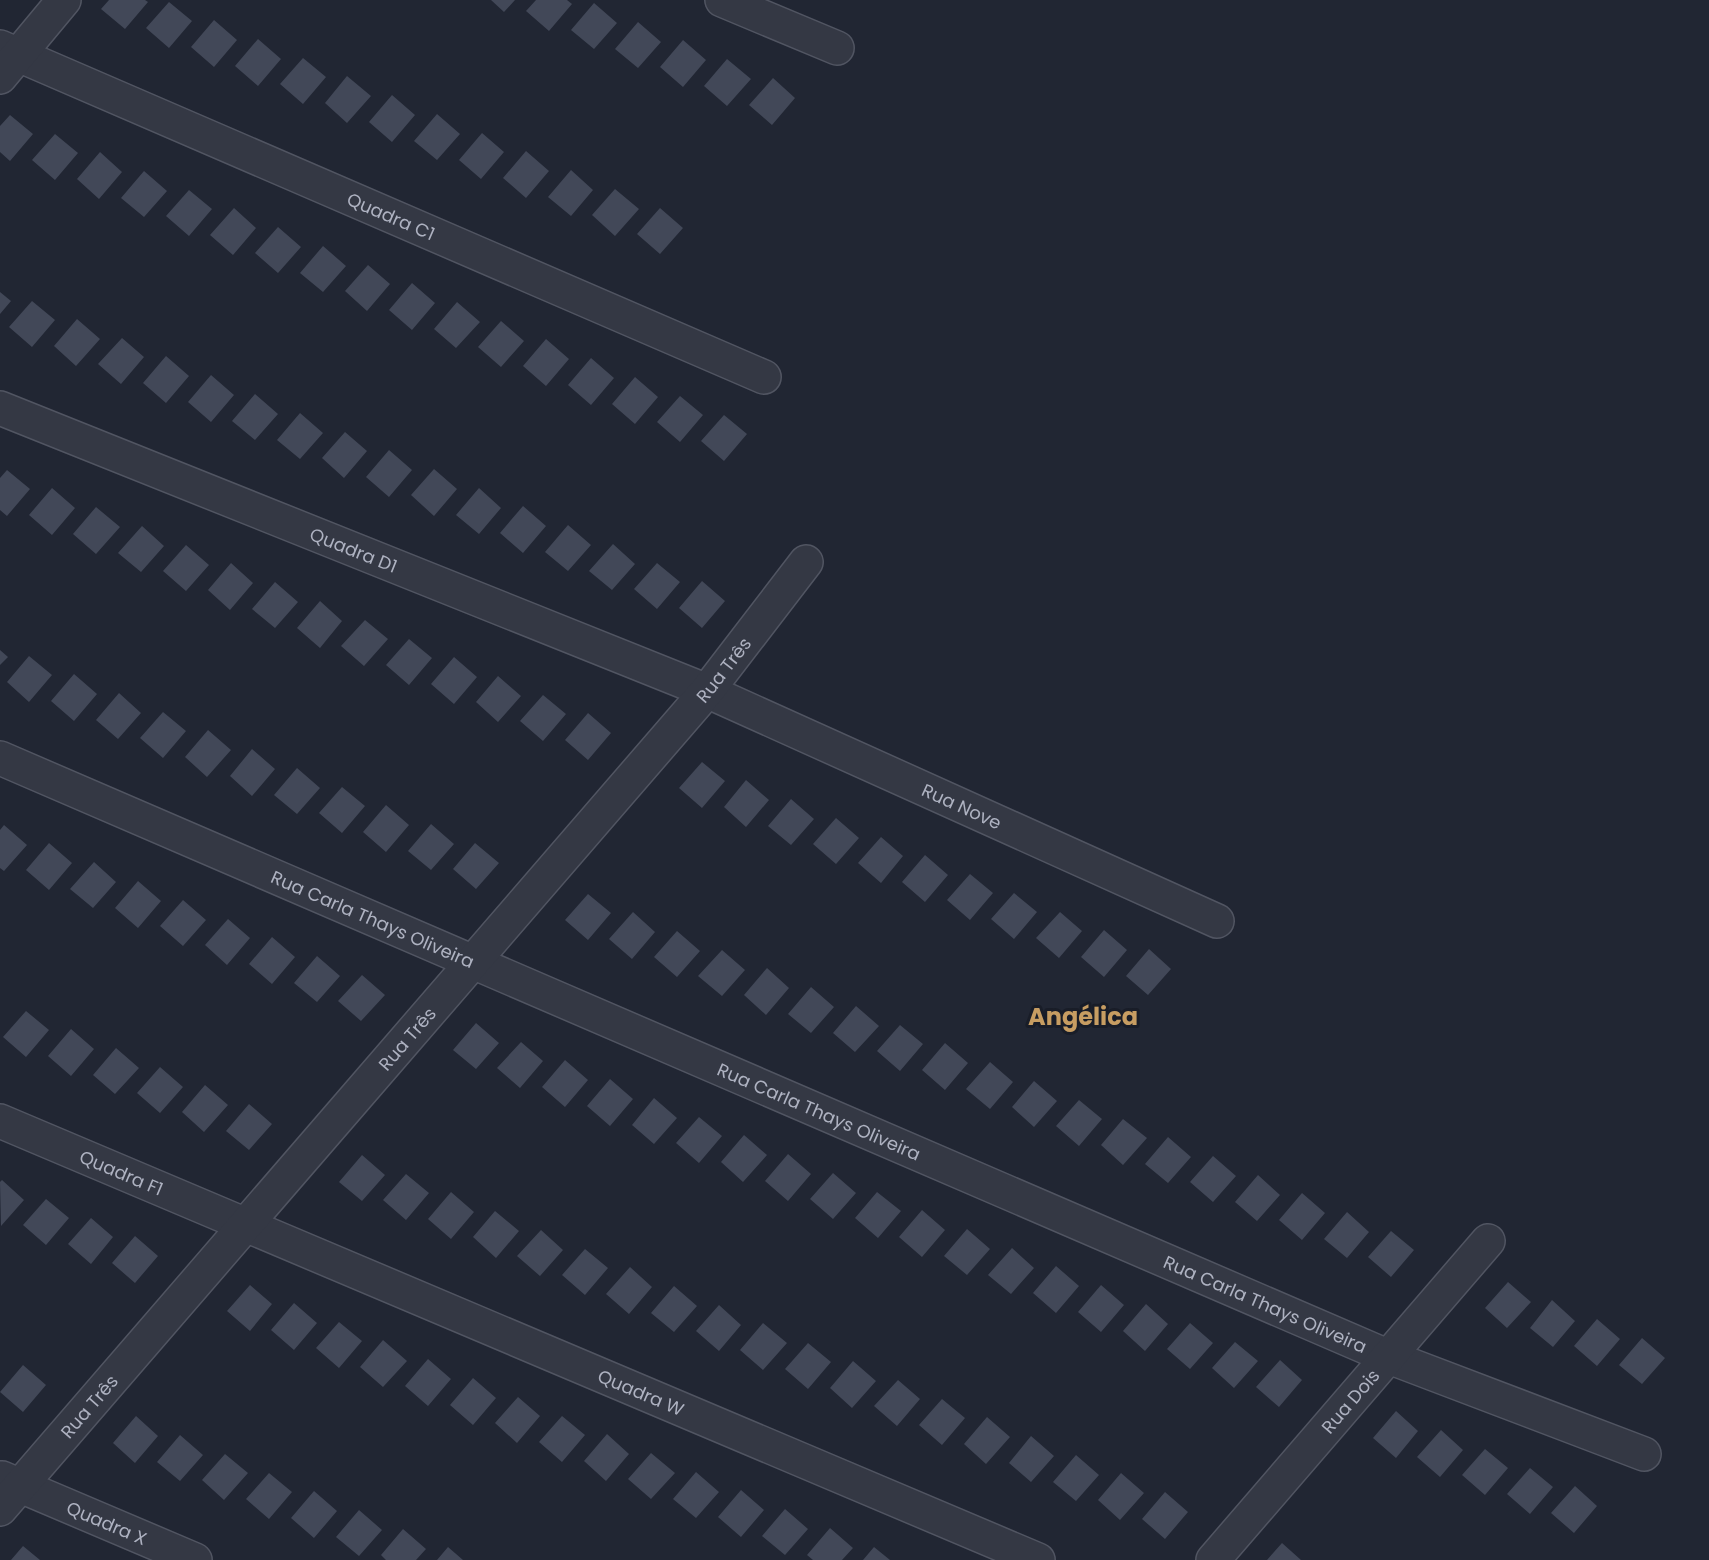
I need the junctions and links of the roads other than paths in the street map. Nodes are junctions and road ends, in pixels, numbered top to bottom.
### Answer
1 (64, 0) edge
2 (722, 0) edge
3 (837, 48) dead end
4 (6, 60) edge
5 (764, 377) dead end
6 (0, 408) edge
7 (806, 562) dead end
8 (707, 691) junction
9 (0, 758) edge
10 (1217, 921) dead end
11 (472, 960) junction
12 (0, 1121) edge
13 (243, 1224) junction
14 (1488, 1241) dead end
15 (1389, 1357) junction
16 (1644, 1454) dead end
17 (7, 1490) edge
18 (195, 1560) edge
19 (1038, 1560) edge
20 (1213, 1560) edge

1 - 4 street
2 - 3 street
4 - 5 street, Quadra C1
6 - 8 street, Quadra D1
7 - 8 street, Rua Três
8 - 10 street, Rua Nove
8 - 11 street, Rua Três
9 - 11 street, Rua Carla Thays Oliveira
11 - 13 street, Rua Três
11 - 15 street, Rua Carla Thays Oliveira
12 - 13 street, Quadra F1
13 - 17 street, Rua Três
13 - 19 street, Quadra W
14 - 15 street, Rua Dois
15 - 16 street, Rua Carla Thays Oliveira
15 - 20 street, Rua Dois
17 - 18 street, Quadra X

